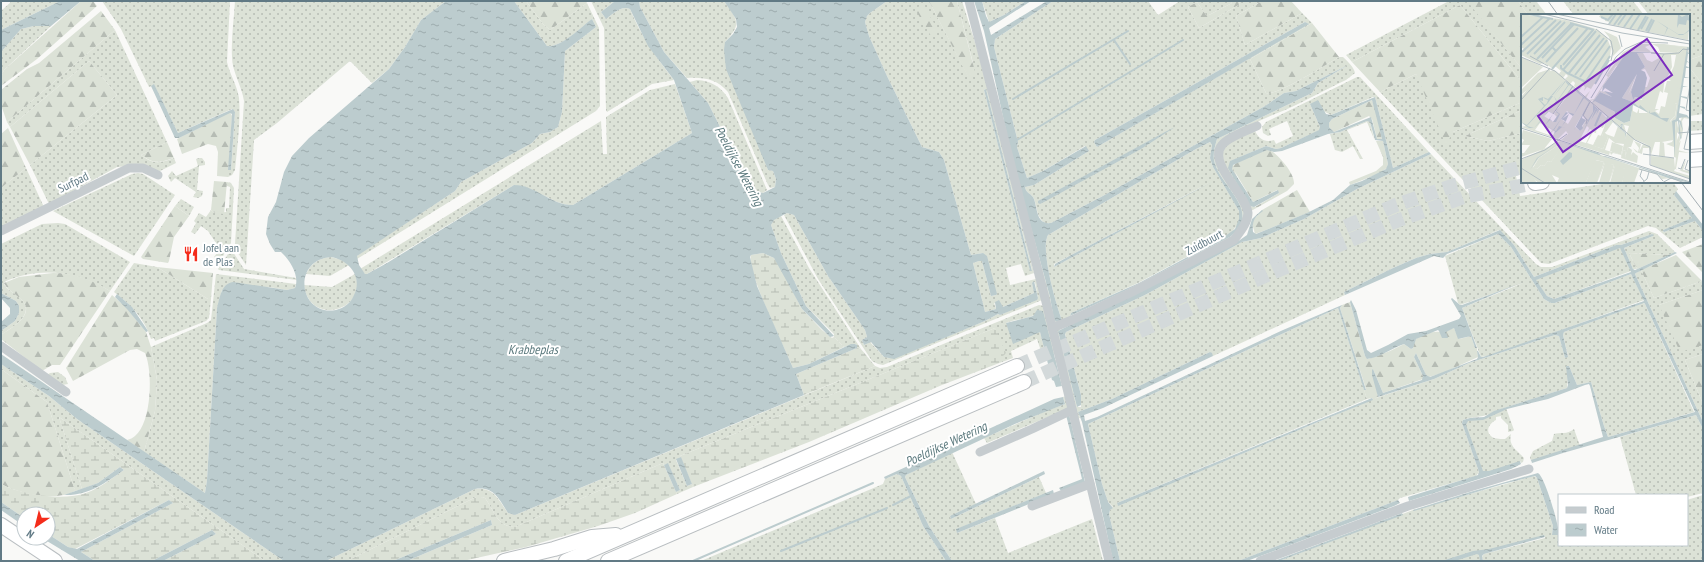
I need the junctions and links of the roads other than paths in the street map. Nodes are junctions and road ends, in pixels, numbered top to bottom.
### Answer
1 (969, 1) edge
2 (1257, 126) dead end
3 (1703, 141) edge
4 (1690, 142) edge
5 (1703, 159) edge
6 (1690, 160) edge
7 (158, 175) dead end
8 (1, 231) edge
9 (1052, 328) junction
10 (1, 346) edge
11 (1017, 366) tunnel mouth
12 (1024, 382) tunnel mouth
13 (66, 392) dead end
14 (1072, 410) junction
15 (980, 452) dead end
16 (1529, 469) dead end
17 (1090, 484) junction
18 (1032, 506) dead end
19 (1, 525) edge
20 (629, 534) junction
21 (674, 534) junction
22 (55, 561) edge
23 (504, 561) edge
24 (566, 561) edge
25 (608, 561) edge
26 (620, 561) edge
27 (1109, 561) edge
28 (1260, 561) edge

1 - 9 street
2 - 9 street, Zuidbuurt
3 - 4 highway
5 - 6 highway
7 - 8 street, Surfpad
9 - 14 street
10 - 13 street
11 - 20 highway
12 - 21 highway
14 - 15 street
14 - 17 street
16 - 28 street
17 - 18 street
17 - 27 street
19 - 22 highway
20 - 23 highway
20 - 24 highway
21 - 25 highway
21 - 26 highway

